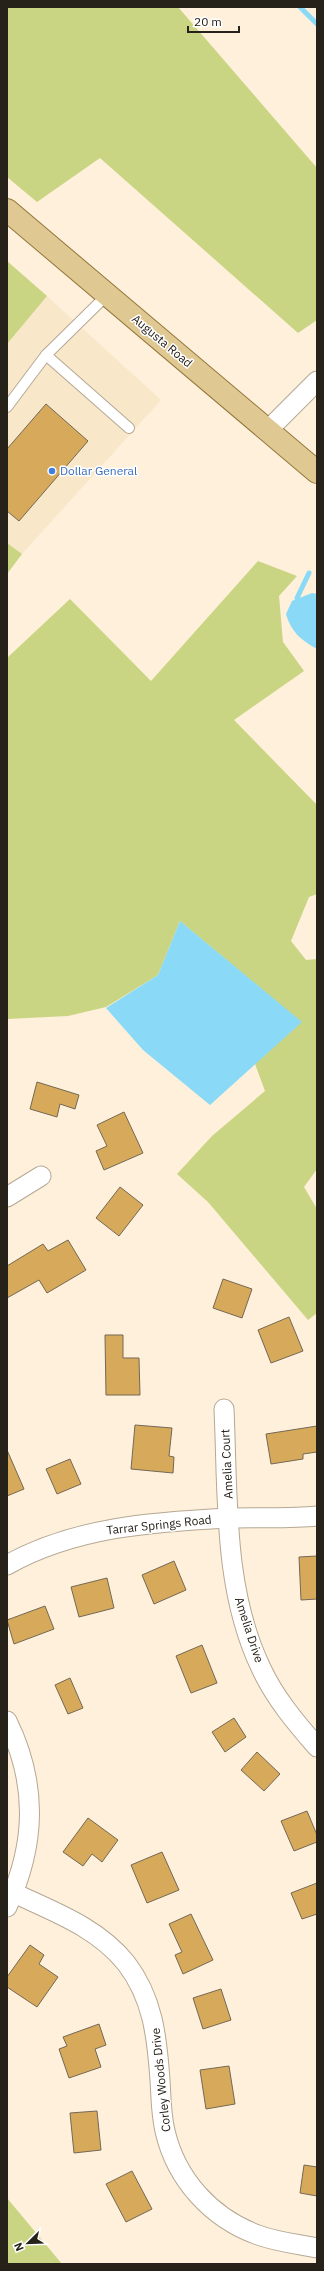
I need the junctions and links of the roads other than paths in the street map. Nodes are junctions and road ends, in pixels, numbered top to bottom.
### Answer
1 (7, 210) edge
2 (107, 294) junction
3 (46, 355) junction
4 (317, 381) edge
5 (7, 407) edge
6 (129, 428) dead end
7 (268, 430) junction
8 (317, 472) edge
9 (41, 1176) dead end
10 (7, 1197) edge
11 (224, 1409) dead end
12 (317, 1516) edge
13 (229, 1518) junction
14 (7, 1565) edge
15 (7, 1721) edge
16 (317, 1747) edge
17 (10, 1900) edge
18 (317, 2248) edge

1 - 2 main road, Augusta Road
2 - 3 lane
2 - 7 main road, Augusta Road
3 - 5 lane
3 - 6 lane
4 - 7 street
7 - 8 main road, Augusta Road
9 - 10 street
11 - 13 street, Amelia Court
12 - 13 street, Tarrar Springs Road
13 - 14 street, Tarrar Springs Road
13 - 16 street, Amelia Drive
15 - 17 street
17 - 18 street, Corley Woods Drive

